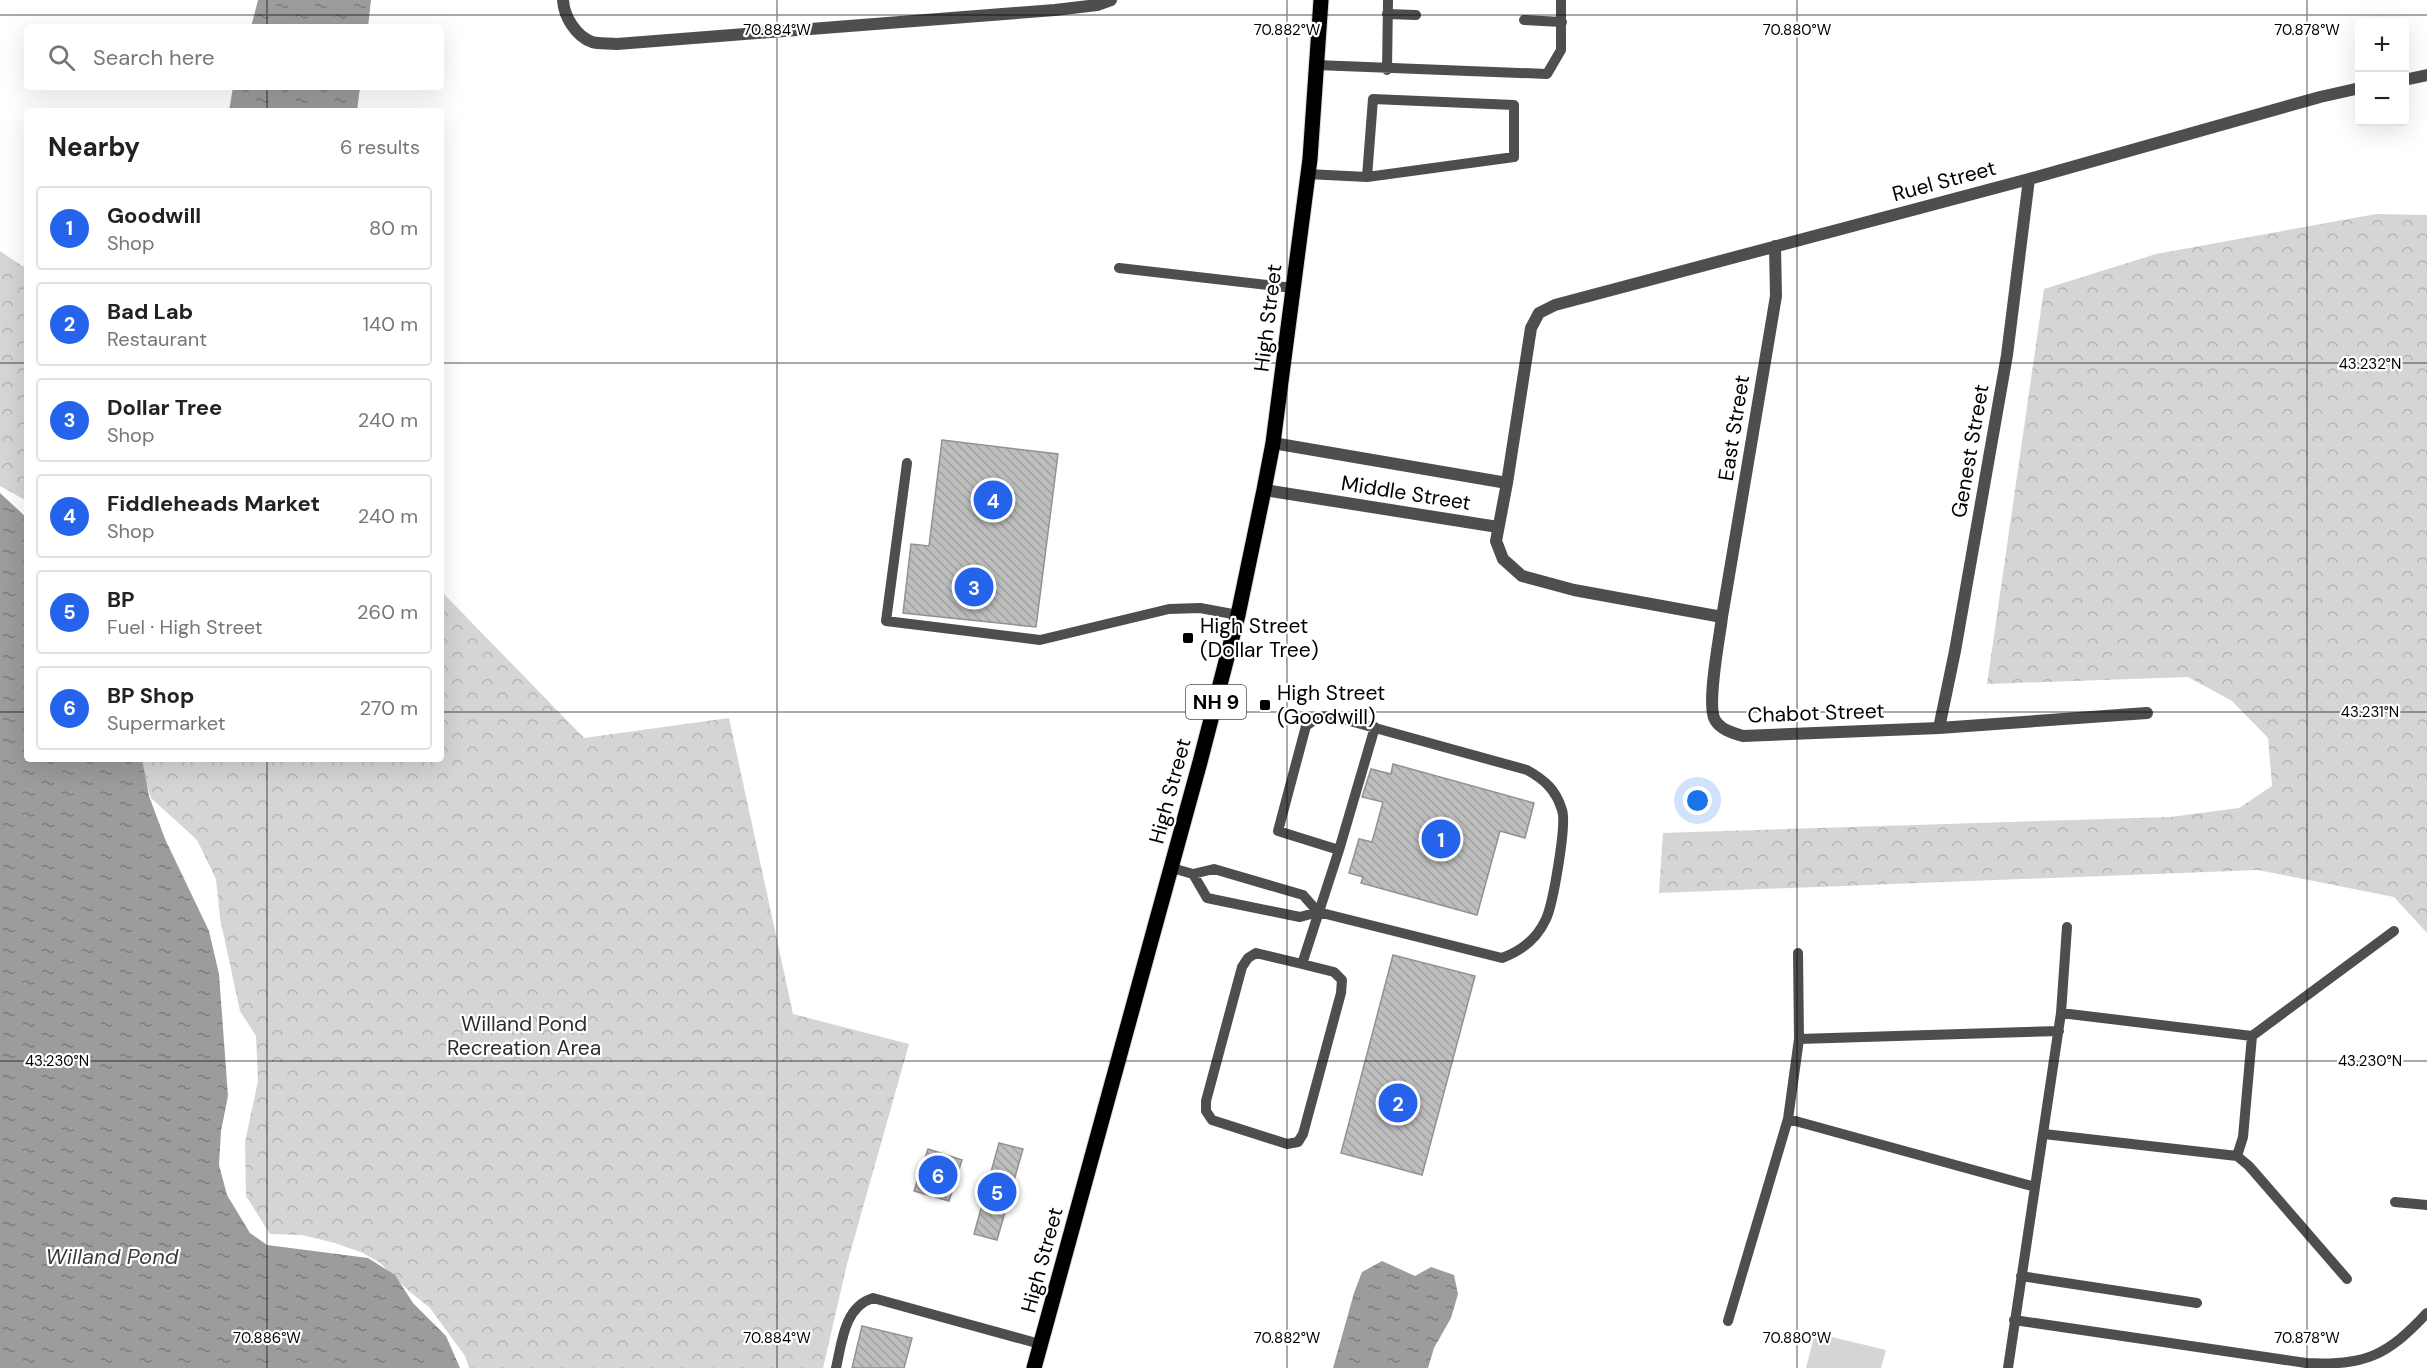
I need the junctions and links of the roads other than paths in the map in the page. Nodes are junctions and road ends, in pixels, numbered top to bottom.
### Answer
1 (563, 0) edge
2 (1111, 0) edge
3 (1321, 0) edge
4 (1388, 0) edge
5 (1561, 0) edge
6 (1387, 14) junction
7 (1416, 15) dead end
8 (1524, 20) dead end
9 (1562, 22) junction
10 (1316, 66) junction
11 (1387, 70) junction
12 (2427, 75) edge
13 (2409, 79) edge
14 (2355, 89) edge
15 (1308, 174) junction
16 (1367, 177) junction
17 (2029, 179) junction
18 (1775, 246) junction
19 (1119, 268) dead end
20 (1293, 288) junction
21 (1539, 314) joint
22 (1273, 442) junction
23 (907, 463) dead end
24 (1507, 483) junction
25 (1264, 490) junction
26 (1498, 527) junction
27 (1238, 615) junction
28 (1722, 616) junction
29 (2147, 713) dead end
30 (1375, 727) junction
31 (1939, 728) junction
32 (1339, 850) junction
33 (1172, 868) junction
34 (1193, 874) junction
35 (1318, 912) junction
36 (2067, 927) dead end
37 (2394, 931) dead end
38 (1798, 953) dead end
39 (1302, 964) junction
40 (2061, 1013) junction
41 (2059, 1030) junction
42 (2252, 1036) junction
43 (1799, 1039) junction
44 (1788, 1119) junction
45 (2043, 1134) junction
46 (2236, 1156) junction
47 (2035, 1187) junction
48 (2396, 1202) dead end
49 (2427, 1204) edge
50 (2021, 1276) junction
51 (2347, 1279) dead end
52 (2197, 1303) dead end
53 (2427, 1313) edge
54 (2014, 1320) junction
55 (1728, 1322) dead end
56 (1040, 1344) junction
57 (836, 1368) edge
58 (1034, 1368) edge
59 (2008, 1368) edge

1 - 2 street
3 - 10 main road, High Street / NH 9
4 - 6 lane
5 - 9 lane
6 - 7 lane
6 - 11 lane
8 - 9 lane
9 - 11 lane
10 - 11 lane
10 - 15 main road, High Street / NH 9
12 - 13 street
14 - 17 street, Ruel Street
15 - 16 lane
15 - 20 main road, High Street / NH 9
16 - 16 lane
17 - 18 street, Ruel Street
17 - 31 street, Genest Street
18 - 21 street, Ruel Street
18 - 28 street, East Street
19 - 20 lane
20 - 22 main road, High Street / NH 9
21 - 24 street, Middle Street
22 - 24 street, Middle Street
22 - 25 main road, High Street / NH 9
23 - 27 lane
24 - 26 street, Middle Street
25 - 26 street, Middle Street
25 - 27 main road, High Street / NH 9
26 - 28 street
27 - 33 main road, High Street / NH 9
28 - 31 street, Chabot Street
29 - 31 street, Chabot Street
30 - 32 lane
30 - 32 lane
30 - 35 lane
32 - 35 lane
33 - 34 lane
33 - 56 main road, High Street / NH 9
34 - 35 lane
34 - 35 lane
35 - 39 lane
36 - 40 lane
37 - 42 lane
38 - 43 lane
39 - 39 lane
40 - 41 lane
40 - 42 lane
41 - 43 lane
41 - 45 lane
42 - 46 lane
43 - 44 lane
44 - 47 lane
44 - 55 lane
45 - 46 lane
45 - 47 lane
46 - 51 lane
47 - 50 lane
48 - 49 lane
50 - 52 lane
50 - 54 lane
53 - 54 lane
54 - 59 lane
56 - 57 lane
56 - 58 main road, High Street / NH 9

